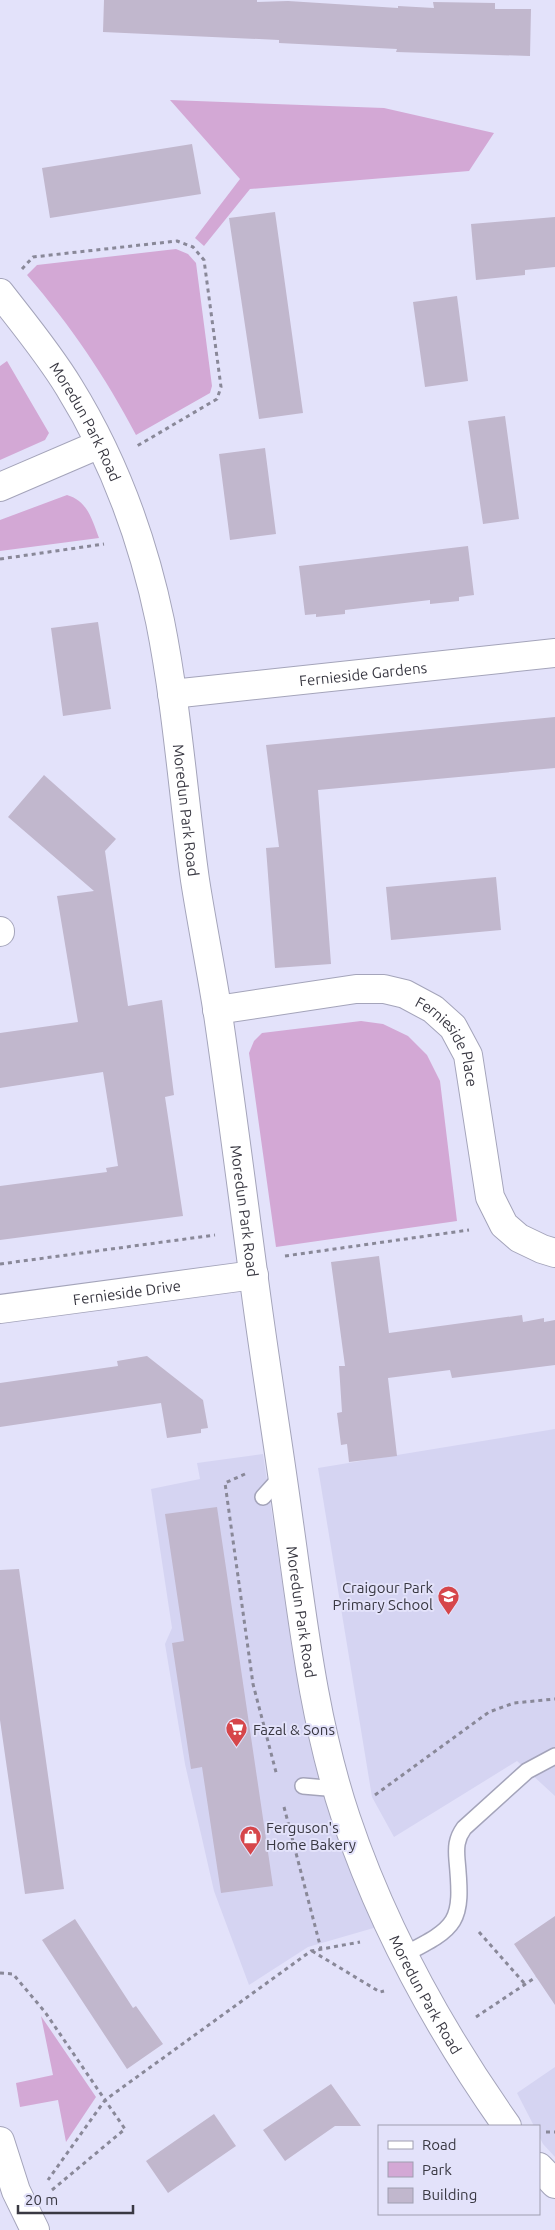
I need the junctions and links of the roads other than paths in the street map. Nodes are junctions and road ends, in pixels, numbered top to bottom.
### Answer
1 (0, 293) edge
2 (100, 444) junction
3 (0, 487) edge
4 (555, 653) edge
5 (172, 694) junction
6 (217, 1010) junction
7 (555, 1253) edge
8 (252, 1268) junction
9 (0, 1309) edge
10 (281, 1468) junction
11 (263, 1497) dead end
12 (555, 1756) edge
13 (303, 1786) dead end
14 (338, 1789) junction
15 (399, 1945) junction
16 (506, 2125) edge
17 (0, 2141) edge
18 (540, 2168) edge
19 (555, 2184) edge
20 (34, 2213) edge

1 - 2 street, Moredun Park Road
2 - 3 street
2 - 5 street, Moredun Park Road
4 - 5 street, Fernieside Gardens
5 - 6 street, Moredun Park Road
6 - 7 street, Fernieside Place
6 - 8 street, Moredun Park Road
8 - 9 street, Fernieside Drive
8 - 10 street, Moredun Park Road
10 - 11 lane
10 - 14 street, Moredun Park Road
12 - 15 lane
13 - 14 lane
14 - 15 street, Moredun Park Road
15 - 16 street, Moredun Park Road
17 - 20 street
18 - 19 street

